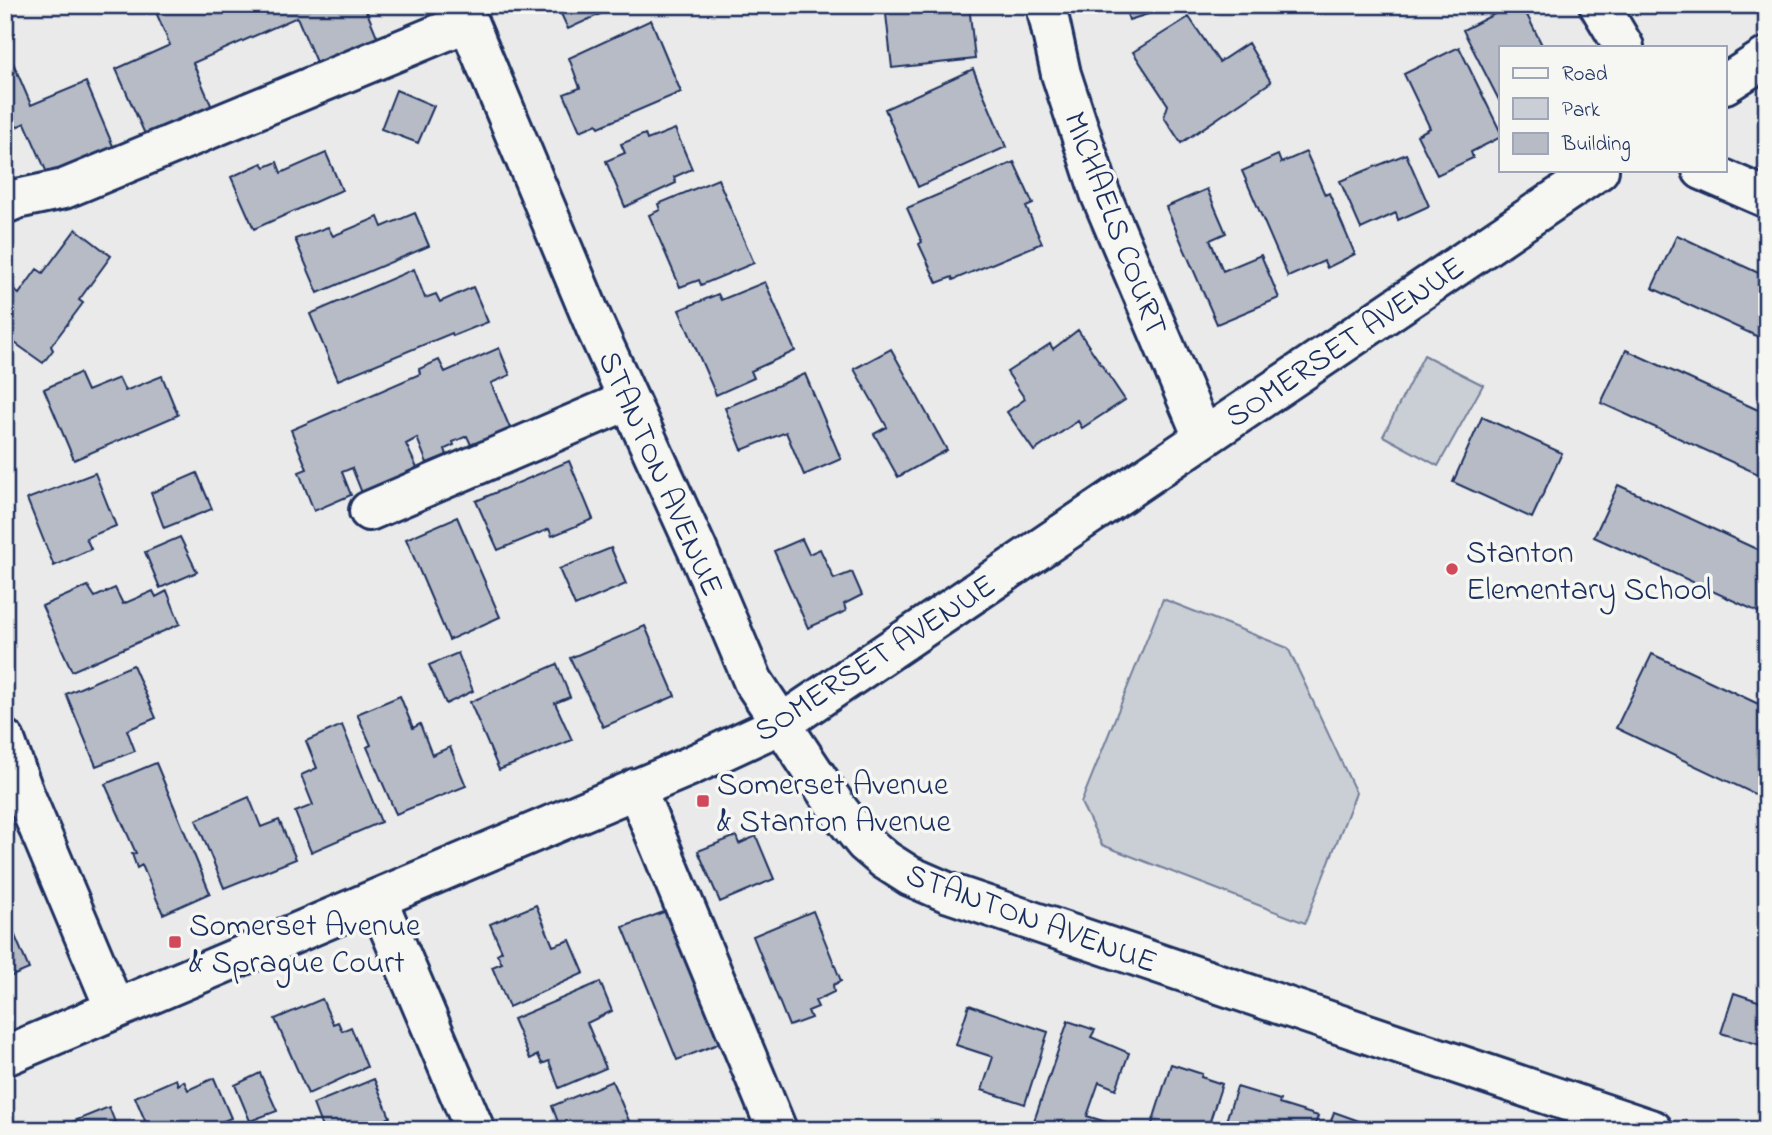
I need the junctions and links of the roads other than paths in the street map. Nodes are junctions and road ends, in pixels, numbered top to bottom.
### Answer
1 (1046, 5) edge
2 (1598, 5) edge
3 (464, 14) edge
4 (1623, 46) edge
5 (1767, 57) edge
6 (1726, 83) edge
7 (1596, 172) edge
8 (1707, 172) edge
9 (1767, 198) edge
10 (5, 204) edge
11 (629, 400) junction
12 (1203, 436) junction
13 (369, 511) dead end
14 (780, 724) junction
15 (5, 740) edge
16 (636, 788) junction
17 (377, 899) junction
18 (115, 1009) junction
19 (5, 1056) edge
20 (1577, 1118) edge
21 (475, 1130) edge
22 (777, 1130) edge
23 (1653, 1130) edge

1 - 12 street, MICHAELS COURT
2 - 4 street
3 - 10 street
3 - 11 street, STANTON AVENUE
5 - 6 street
7 - 12 street, SOMERSET AVENUE
8 - 9 street
11 - 13 street
11 - 14 street, STANTON AVENUE
12 - 14 street, SOMERSET AVENUE
14 - 16 street, SOMERSET AVENUE
14 - 20 street, STANTON AVENUE
15 - 18 street
16 - 17 street, SOMERSET AVENUE
16 - 22 street
17 - 18 street, SOMERSET AVENUE
17 - 21 street
18 - 19 street, SOMERSET AVENUE
20 - 23 street, STANTON AVENUE

